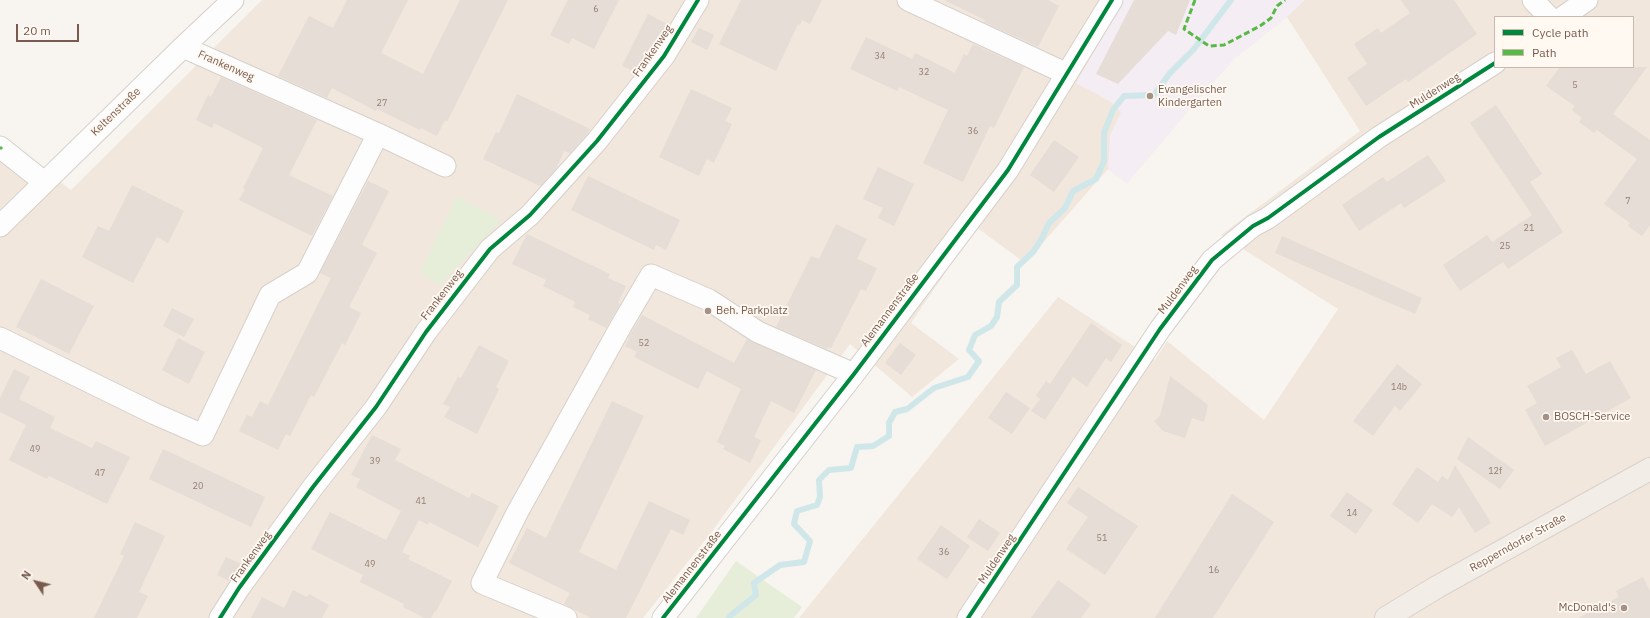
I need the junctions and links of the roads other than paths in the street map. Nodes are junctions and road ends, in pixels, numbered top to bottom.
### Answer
1 (233, 0) edge
2 (698, 0) edge
3 (908, 0) edge
4 (1112, 0) edge
5 (1533, 0) edge
6 (1587, 0) edge
7 (1548, 16) edge
8 (1564, 16) edge
9 (183, 46) junction
10 (1494, 64) edge
11 (1067, 74) junction
12 (378, 134) junction
13 (0, 147) edge
14 (445, 166) dead end
15 (44, 182) junction
16 (0, 226) edge
17 (0, 338) edge
18 (854, 374) junction
19 (1650, 469) edge
20 (220, 618) edge
21 (566, 618) edge
22 (663, 618) edge
23 (968, 618) edge
24 (1386, 618) edge

1 - 9 street, Keltenstraße
2 - 20 street, Frankenweg
3 - 11 street
4 - 11 street, Alemannenstraße
5 - 7 street
6 - 8 street
9 - 12 street, Frankenweg
9 - 15 street, Keltenstraße
10 - 23 street, Muldenweg
11 - 18 street, Alemannenstraße
12 - 14 street, Frankenweg
12 - 17 street
13 - 15 street
15 - 16 street, Keltenstraße
18 - 21 street
18 - 22 street, Alemannenstraße
19 - 24 main road, Repperndorfer Straße

